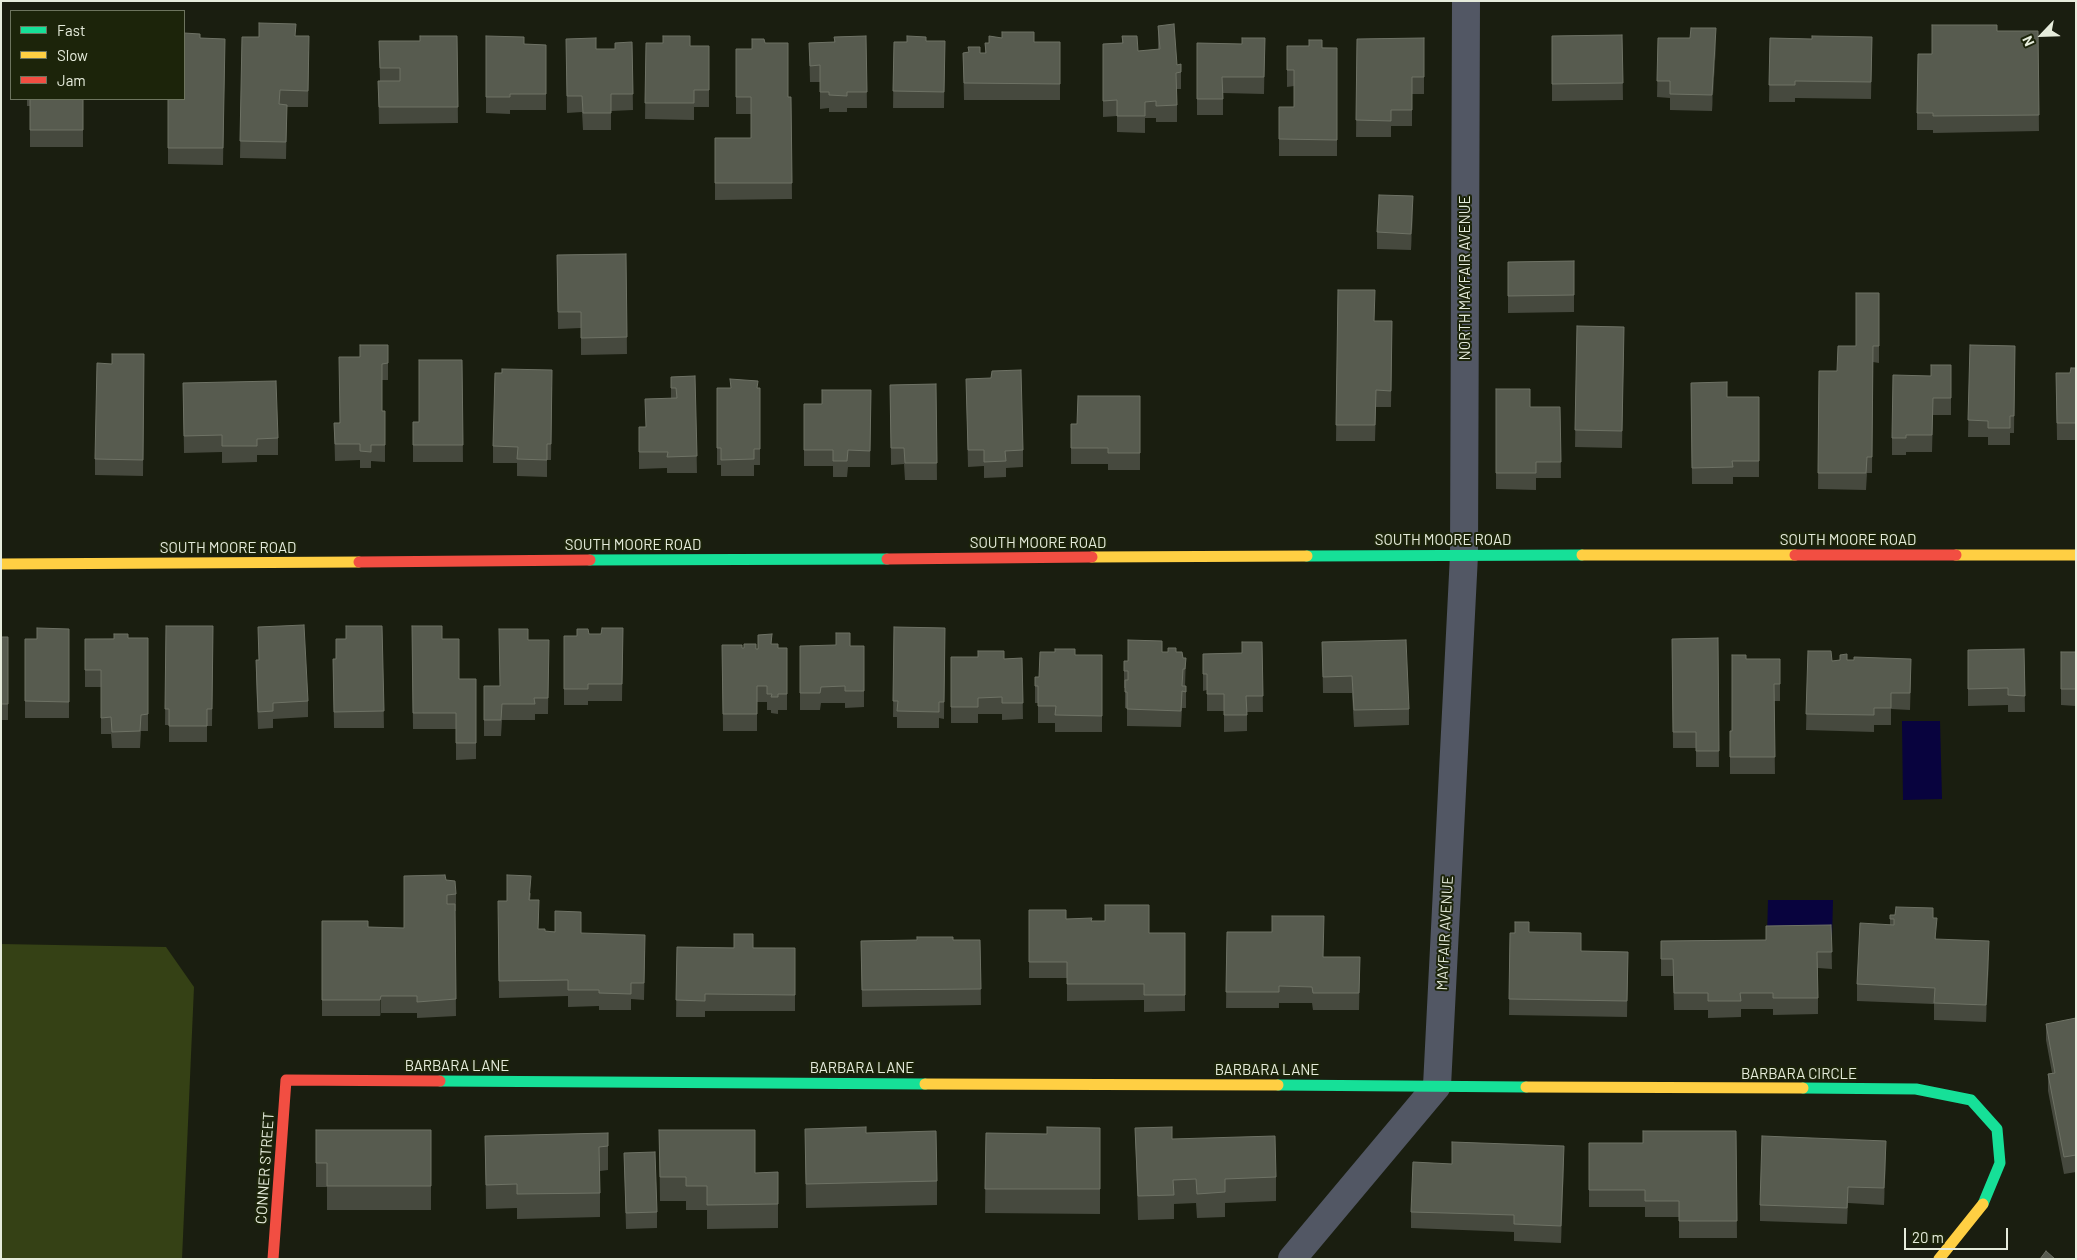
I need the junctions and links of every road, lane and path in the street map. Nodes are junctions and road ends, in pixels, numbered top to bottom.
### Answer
1 (1466, 1) edge
2 (1464, 555) junction
3 (2076, 555) edge
4 (1, 564) edge
5 (286, 1080) joint
6 (1438, 1086) junction
7 (273, 1259) edge
8 (1292, 1259) edge
9 (1939, 1259) edge

1 - 2 street, NORTH MAYFAIR AVENUE
2 - 3 main road, SOUTH MOORE ROAD
2 - 4 main road, SOUTH MOORE ROAD
2 - 6 street, MAYFAIR AVENUE
5 - 6 main road, BARBARA LANE
5 - 7 main road, CONNER STREET
6 - 8 street
6 - 9 main road, BARBARA CIRCLE

